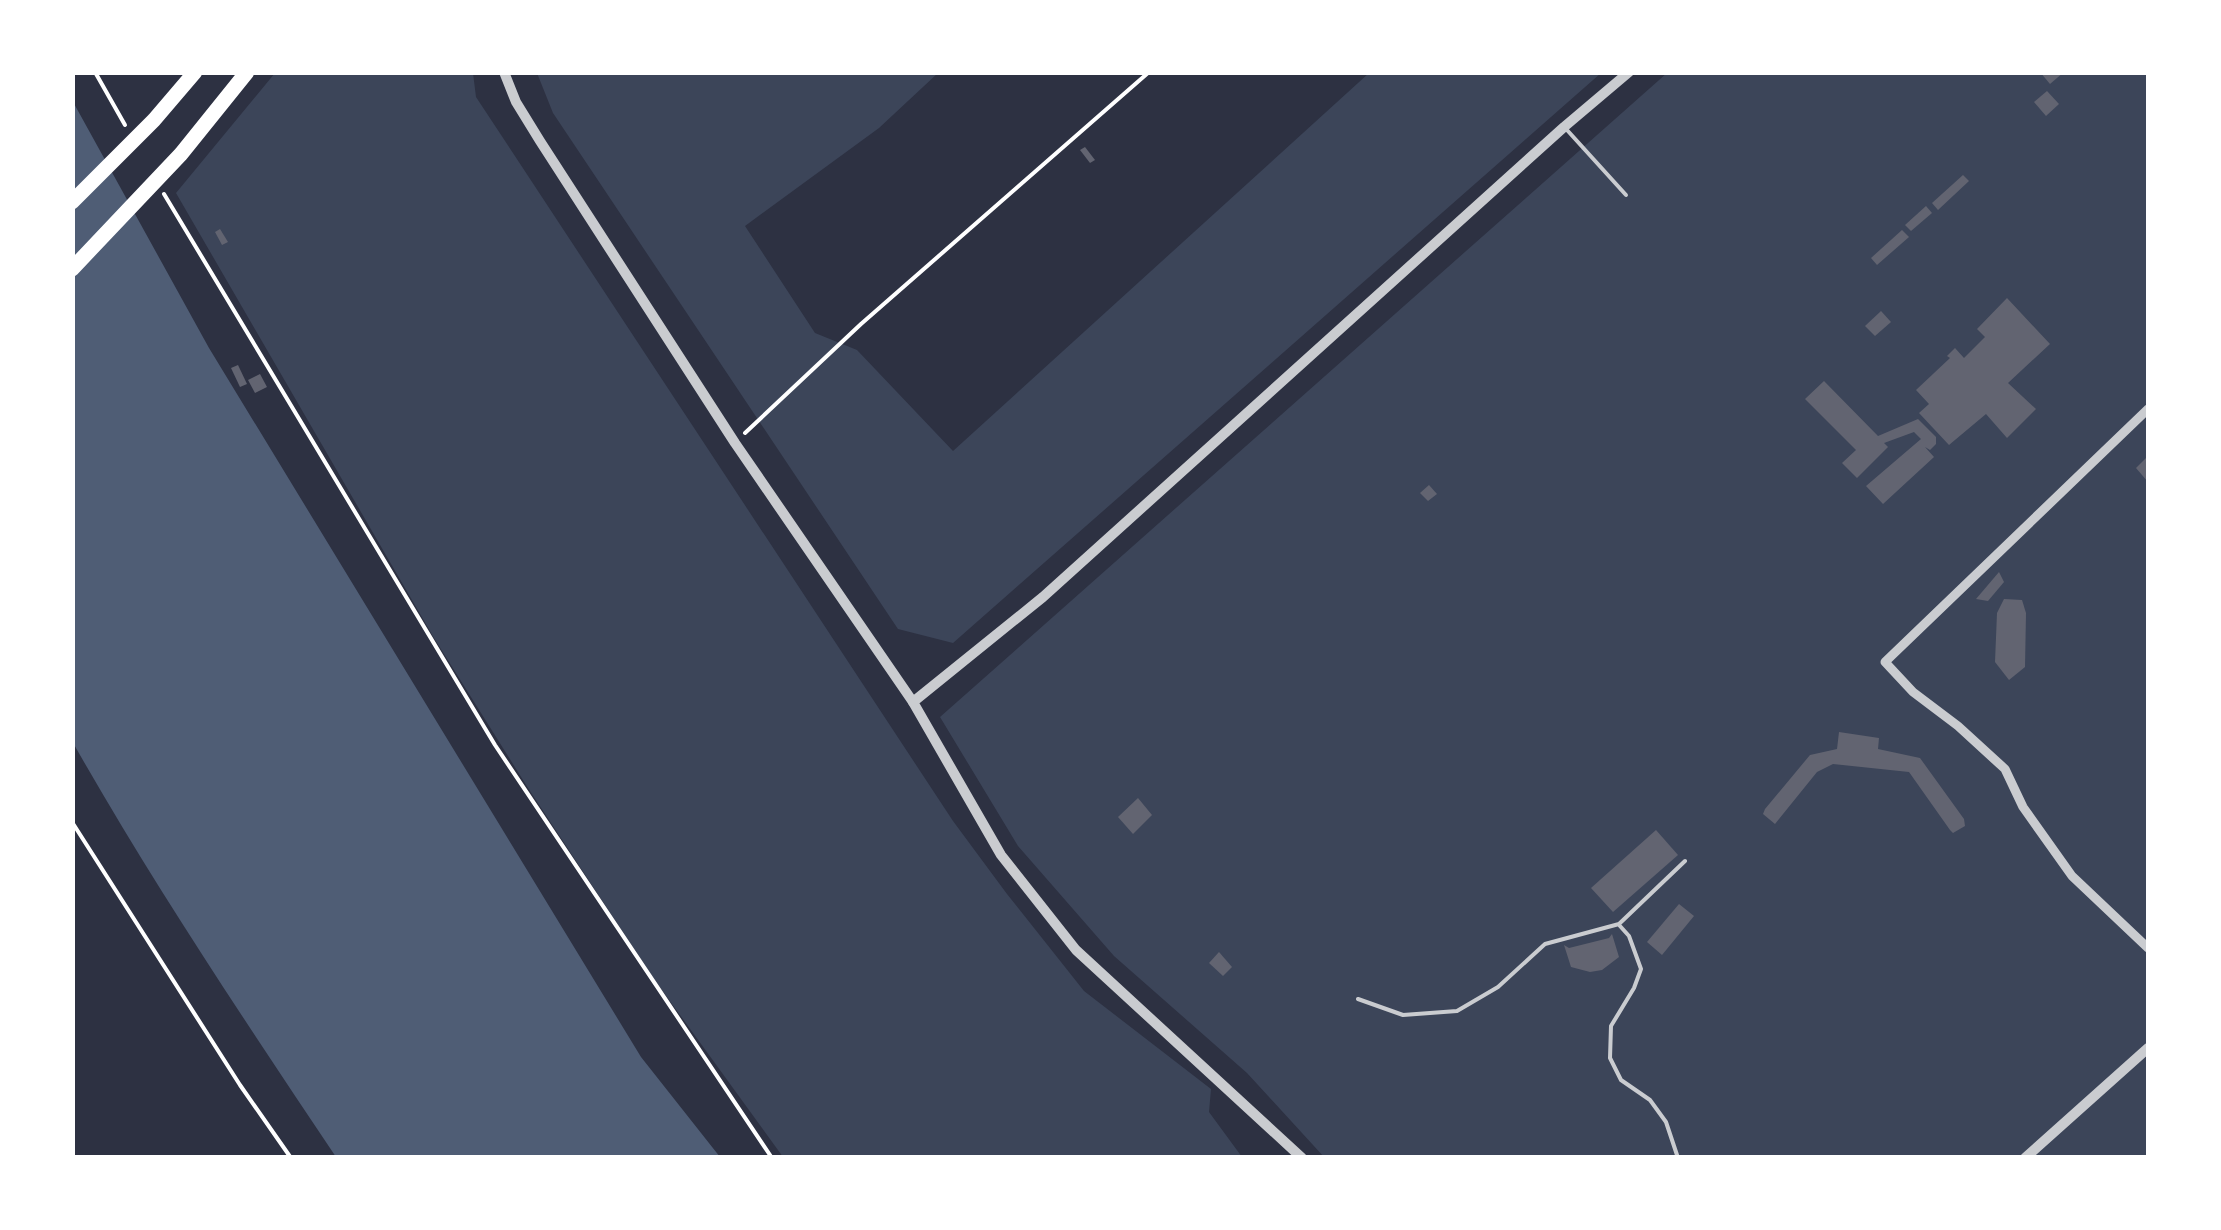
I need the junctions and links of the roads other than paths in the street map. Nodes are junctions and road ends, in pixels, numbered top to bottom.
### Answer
1 (194, 72) edge
2 (247, 72) edge
3 (504, 72) edge
4 (1629, 72) edge
5 (1564, 127) junction
6 (1626, 196) dead end
7 (72, 202) edge
8 (72, 269) edge
9 (2148, 409) edge
10 (913, 702) junction
11 (1686, 861) dead end
12 (1619, 924) junction
13 (2148, 948) edge
14 (1358, 998) dead end
15 (2148, 1048) edge
16 (1302, 1158) edge
17 (1678, 1158) edge
18 (2025, 1158) edge

1 - 7 highway
2 - 8 highway
3 - 10 street
4 - 5 street
5 - 6 lane
5 - 10 street
9 - 13 street
10 - 16 street
11 - 12 lane
12 - 14 lane
12 - 17 lane
15 - 18 street

